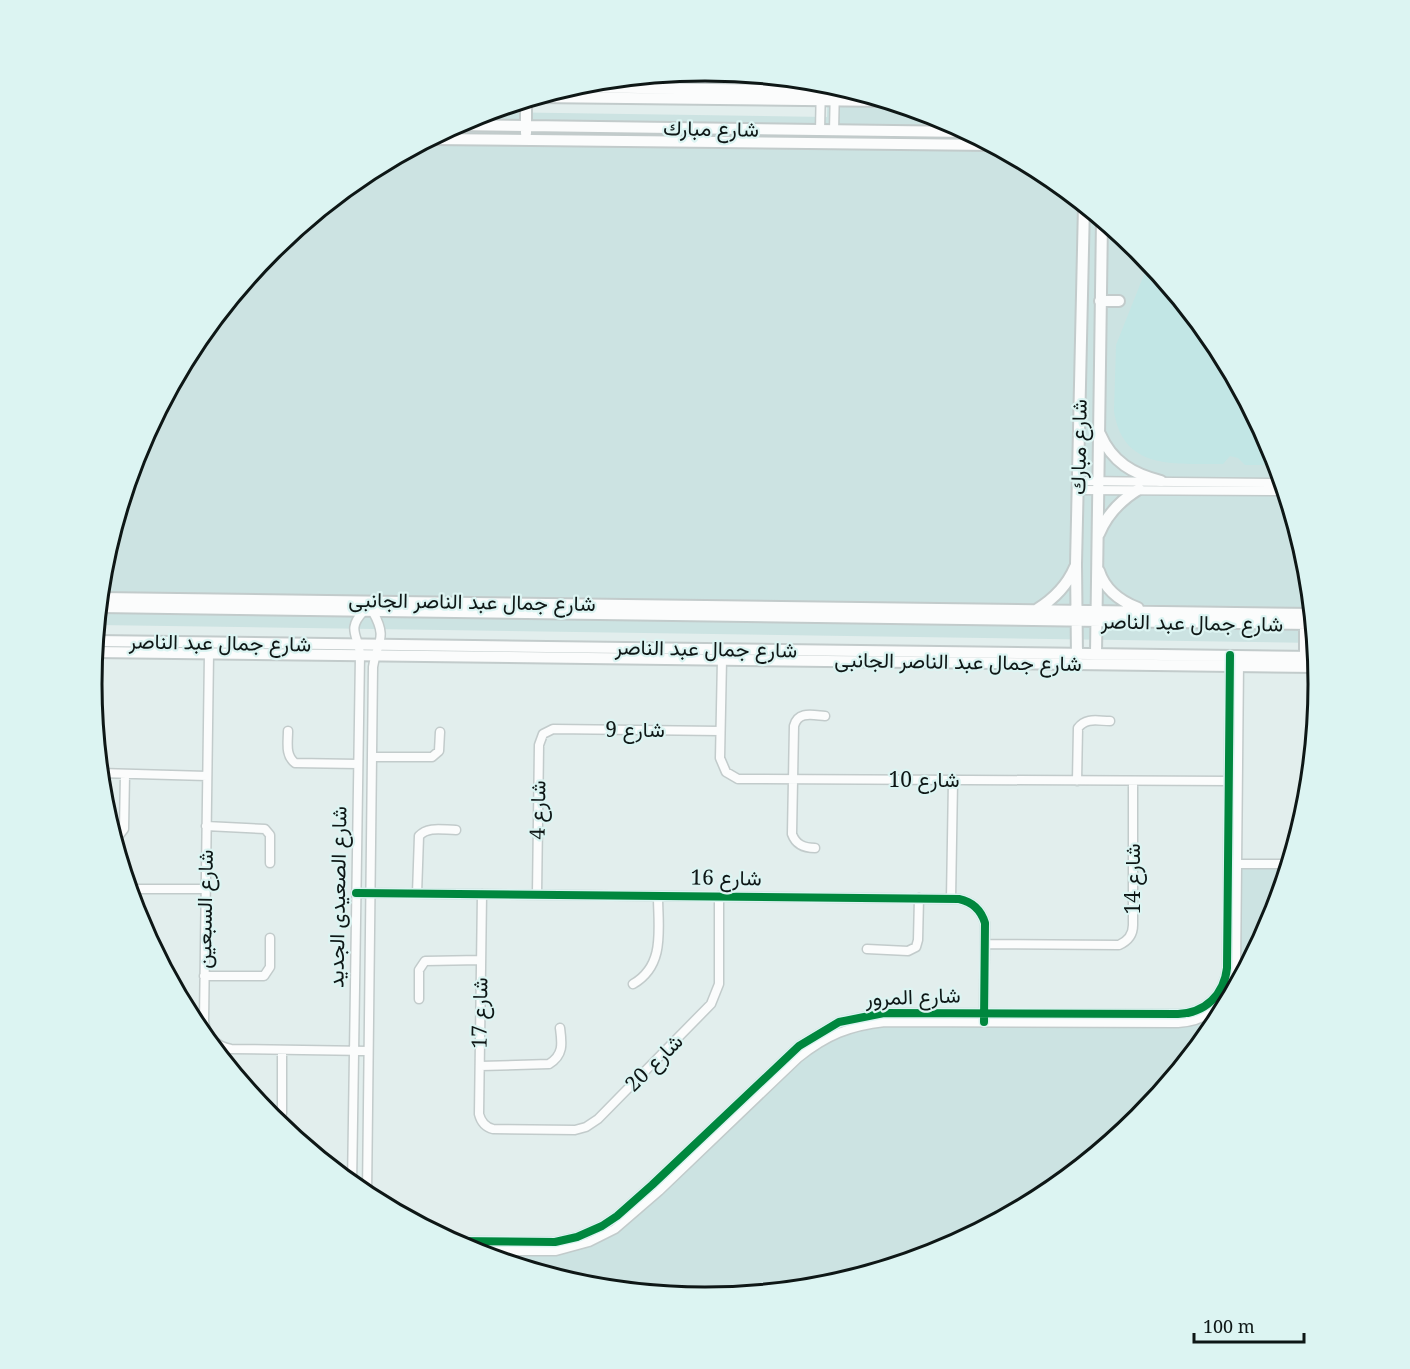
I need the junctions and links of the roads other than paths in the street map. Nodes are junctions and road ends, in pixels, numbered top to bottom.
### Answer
1 (616, 88) edge
2 (811, 91) edge
3 (813, 91) edge
4 (821, 93) edge
5 (574, 96) edge
6 (835, 96) edge
7 (526, 109) edge
8 (478, 125) edge
9 (526, 126) junction
10 (654, 128) junction
11 (820, 131) junction
12 (834, 131) junction
13 (947, 132) edge
14 (447, 139) edge
15 (526, 140) junction
16 (967, 141) edge
17 (679, 142) junction
18 (962, 144) junction
19 (975, 144) edge
20 (1084, 215) edge
21 (1102, 230) edge
22 (1082, 268) junction
23 (1101, 268) junction
24 (1100, 301) junction
25 (1119, 301) dead end
26 (1098, 427) junction
27 (1273, 483) edge
28 (1078, 485) junction
29 (1097, 485) junction
30 (1161, 485) junction
31 (1139, 489) junction
32 (1276, 491) edge
33 (1097, 540) junction
34 (1076, 564) junction
35 (1097, 565) junction
36 (108, 599) edge
37 (158, 604) junction
38 (107, 607) edge
39 (493, 608) junction
40 (1036, 610) junction
41 (1077, 610) junction
42 (1096, 610) junction
43 (1150, 611) junction
44 (368, 612) junction
45 (852, 612) junction
46 (1304, 614) edge
47 (1210, 618) junction
48 (1077, 622) junction
49 (1096, 622) junction
50 (1305, 624) edge
51 (103, 642) edge
52 (151, 647) junction
53 (261, 649) junction
54 (359, 650) junction
55 (378, 650) junction
56 (103, 651) edge
57 (209, 653) junction
58 (1096, 653) junction
59 (1307, 656) edge
60 (1077, 658) junction
61 (722, 659) junction
62 (1234, 660) junction
63 (1308, 666) edge
64 (825, 716) dead end
65 (1110, 721) dead end
66 (549, 730) joint
67 (720, 730) junction
68 (288, 731) dead end
69 (440, 732) dead end
70 (372, 757) junction
71 (358, 764) junction
72 (109, 773) edge
73 (125, 774) junction
74 (207, 776) junction
75 (793, 780) junction
76 (954, 781) junction
77 (1077, 781) junction
78 (1133, 781) junction
79 (1233, 781) junction
80 (206, 826) junction
81 (456, 830) dead end
82 (120, 833) edge
83 (815, 848) dead end
84 (270, 863) dead end
85 (1232, 864) junction
86 (1281, 864) edge
87 (138, 889) edge
88 (206, 889) junction
89 (356, 893) junction
90 (370, 893) junction
91 (417, 894) junction
92 (482, 894) junction
93 (537, 895) junction
94 (658, 896) junction
95 (719, 896) junction
96 (919, 898) junction
97 (951, 899) junction
98 (270, 938) dead end
99 (985, 944) junction
100 (867, 949) dead end
101 (481, 960) junction
102 (204, 976) junction
103 (633, 984) dead end
104 (419, 999) dead end
105 (984, 1018) junction
106 (204, 1022) edge
107 (560, 1028) dead end
108 (222, 1047) edge
109 (282, 1050) junction
110 (354, 1051) junction
111 (368, 1051) junction
112 (480, 1066) junction
113 (281, 1114) edge
114 (489, 1128) joint
115 (352, 1173) edge
116 (367, 1184) edge
117 (656, 1188) junction
118 (473, 1241) edge
119 (499, 1251) edge

1 - 2 main road
3 - 5 main road, شارع مبارك
4 - 11 street
6 - 12 street
7 - 9 main road
8 - 9 main road, شارع مبارك
9 - 10 main road, شارع مبارك
9 - 15 main road
10 - 11 main road, شارع مبارك
10 - 17 main road
11 - 12 main road, شارع مبارك
12 - 13 main road, شارع مبارك
14 - 15 main road
15 - 17 main road
16 - 18 main road
17 - 18 main road
18 - 19 main road
20 - 22 main road, شارع مبارك
21 - 23 main road, شارع مبارك
22 - 23 main road
22 - 28 main road, شارع مبارك
23 - 24 main road, شارع مبارك
24 - 25 main road
24 - 26 main road, شارع مبارك
26 - 29 main road, شارع مبارك
26 - 30 main road
27 - 30 street
28 - 29 street
28 - 34 main road, شارع مبارك
29 - 30 street
29 - 31 street
29 - 33 main road, شارع مبارك
30 - 31 street
30 - 32 street
31 - 33 main road
33 - 35 main road, شارع مبارك
34 - 40 main road
34 - 41 main road, شارع مبارك
35 - 42 main road, شارع مبارك
35 - 43 main road
36 - 37 main road, شارع جمال عبد الناصر الجانبى
37 - 38 main road, شارع جمال عبد الناصر
37 - 39 main road, شارع جمال عبد الناصر الجانبى
37 - 44 main road, شارع جمال عبد الناصر
39 - 44 main road, شارع جمال عبد الناصر
39 - 45 main road, شارع جمال عبد الناصر الجانبى
40 - 41 main road, شارع جمال عبد الناصر الجانبى
40 - 45 main road, شارع جمال عبد الناصر الجانبى
41 - 42 main road, شارع جمال عبد الناصر الجانبى
41 - 48 main road, شارع مبارك
42 - 43 main road, شارع جمال عبد الناصر الجانبى
42 - 49 main road, شارع مبارك
43 - 47 main road, شارع جمال عبد الناصر الجانبى
44 - 54 street, شارع الصعيدى الجديد
44 - 55 street, شارع الصعيدى الجديد
45 - 48 main road, شارع جمال عبد الناصر
46 - 47 main road, شارع جمال عبد الناصر الجانبى
47 - 49 main road, شارع جمال عبد الناصر
47 - 50 main road, شارع جمال عبد الناصر
48 - 49 main road, شارع جمال عبد الناصر
48 - 60 main road, شارع مبارك
49 - 58 main road, شارع مبارك
51 - 52 main road, شارع جمال عبد الناصر
52 - 53 main road, شارع جمال عبد الناصر
52 - 56 main road, شارع جمال عبد الناصر الجانبى
52 - 57 main road, شارع جمال عبد الناصر الجانبى
53 - 54 main road, شارع جمال عبد الناصر الجانبى
53 - 57 main road, شارع جمال عبد الناصر الجانبى
54 - 55 main road, شارع جمال عبد الناصر الجانبى
54 - 71 street, شارع الصعيدى الجديد
55 - 60 main road, شارع جمال عبد الناصر
55 - 61 main road, شارع جمال عبد الناصر الجانبى
55 - 70 street, شارع الصعيدى الجديد
57 - 74 street, شارع السبعين
58 - 60 main road, شارع جمال عبد الناصر
58 - 62 main road, شارع جمال عبد الناصر
59 - 62 main road, شارع جمال عبد الناصر
60 - 61 main road, شارع جمال عبد الناصر الجانبى
60 - 62 main road, شارع جمال عبد الناصر الجانبى
61 - 67 street, شارع 10
62 - 63 main road, شارع جمال عبد الناصر الجانبى
62 - 79 street, شارع المرور
64 - 75 street
65 - 77 street
66 - 67 street, شارع 9
66 - 93 street, شارع 4
67 - 75 street, شارع 10
68 - 71 street
69 - 70 street
70 - 90 street, شارع الصعيدى الجديد
71 - 89 street, شارع الصعيدى الجديد
72 - 73 street
73 - 74 street
73 - 82 street
74 - 80 street, شارع السبعين
75 - 76 street, شارع 10
75 - 83 street
76 - 77 street, شارع 10
76 - 97 street
77 - 78 street, شارع 10
78 - 79 street, شارع 10
78 - 99 street, شارع 14
79 - 85 street, شارع المرور
80 - 84 street
80 - 88 street, شارع السبعين
81 - 91 street
85 - 86 street
85 - 105 street, شارع المرور
87 - 88 street
88 - 102 street, شارع السبعين
89 - 90 street, شارع 16
89 - 110 street, شارع الصعيدى الجديد
90 - 91 street, شارع 16
90 - 111 street, شارع الصعيدى الجديد
91 - 92 street, شارع 16
92 - 93 street, شارع 16
92 - 101 street, شارع 17
93 - 94 street, شارع 16
94 - 95 street, شارع 16
94 - 103 street
95 - 96 street, شارع 16
95 - 114 street, شارع 20
96 - 97 street, شارع 16
96 - 100 street
97 - 99 street, شارع 16
98 - 102 street
99 - 105 street, شارع 16
101 - 104 street
101 - 112 street, شارع 17
102 - 106 street, شارع السبعين
105 - 117 street, شارع المرور
107 - 112 street
108 - 109 street, شارع السبعين
109 - 110 street, شارع السبعين
109 - 113 street
110 - 111 street, شارع السبعين
110 - 115 street, شارع الصعيدى الجديد
111 - 116 street, شارع الصعيدى الجديد
112 - 114 street, شارع 17
117 - 118 street, شارع المرور
117 - 119 street, شارع المرور

